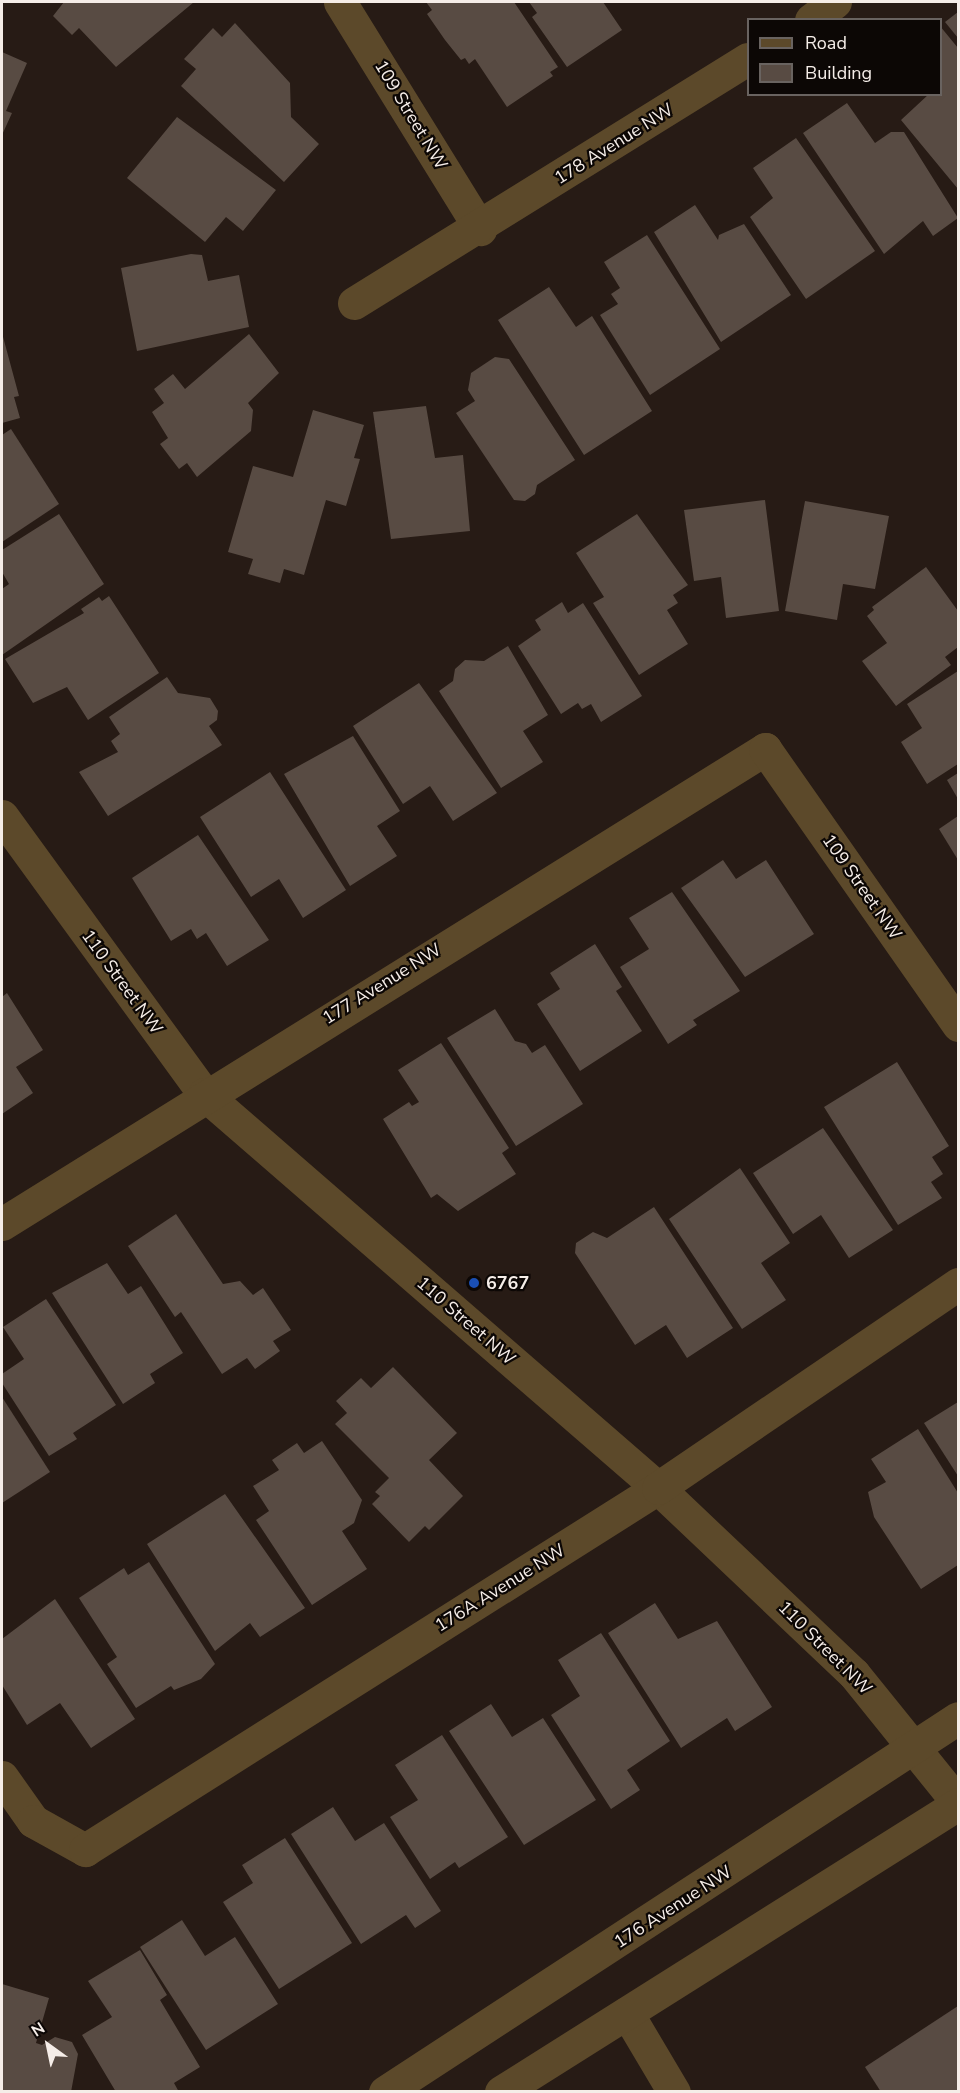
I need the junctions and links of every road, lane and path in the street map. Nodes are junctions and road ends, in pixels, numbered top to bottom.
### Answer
1 (340, 2) edge
2 (835, 2) edge
3 (814, 18) edge
4 (747, 60) edge
5 (480, 229) junction
6 (354, 303) dead end
7 (765, 749) joint
8 (2, 816) edge
9 (958, 1025) edge
10 (204, 1094) junction
11 (2, 1224) edge
12 (958, 1284) edge
13 (658, 1488) junction
14 (958, 1718) edge
15 (915, 1746) junction
16 (2, 1777) edge
17 (958, 1804) edge
18 (627, 2013) junction
19 (385, 2091) edge
20 (501, 2091) edge
21 (674, 2091) edge

1 - 5 street, 109 Street NW
2 - 3 street
4 - 5 street, 178 Avenue NW
5 - 6 street, 178 Avenue NW
7 - 9 street, 109 Street NW
7 - 10 street, 177 Avenue NW
8 - 10 street, 110 Street NW
10 - 11 street, 177 Avenue NW
10 - 13 street, 110 Street NW
12 - 13 street, 176A Avenue NW
13 - 15 street, 110 Street NW
13 - 16 street, 176A Avenue NW
14 - 15 street, 176 Avenue NW
15 - 17 street, 110 Street NW
15 - 19 street, 176 Avenue NW
17 - 18 street
18 - 20 street
18 - 21 street

